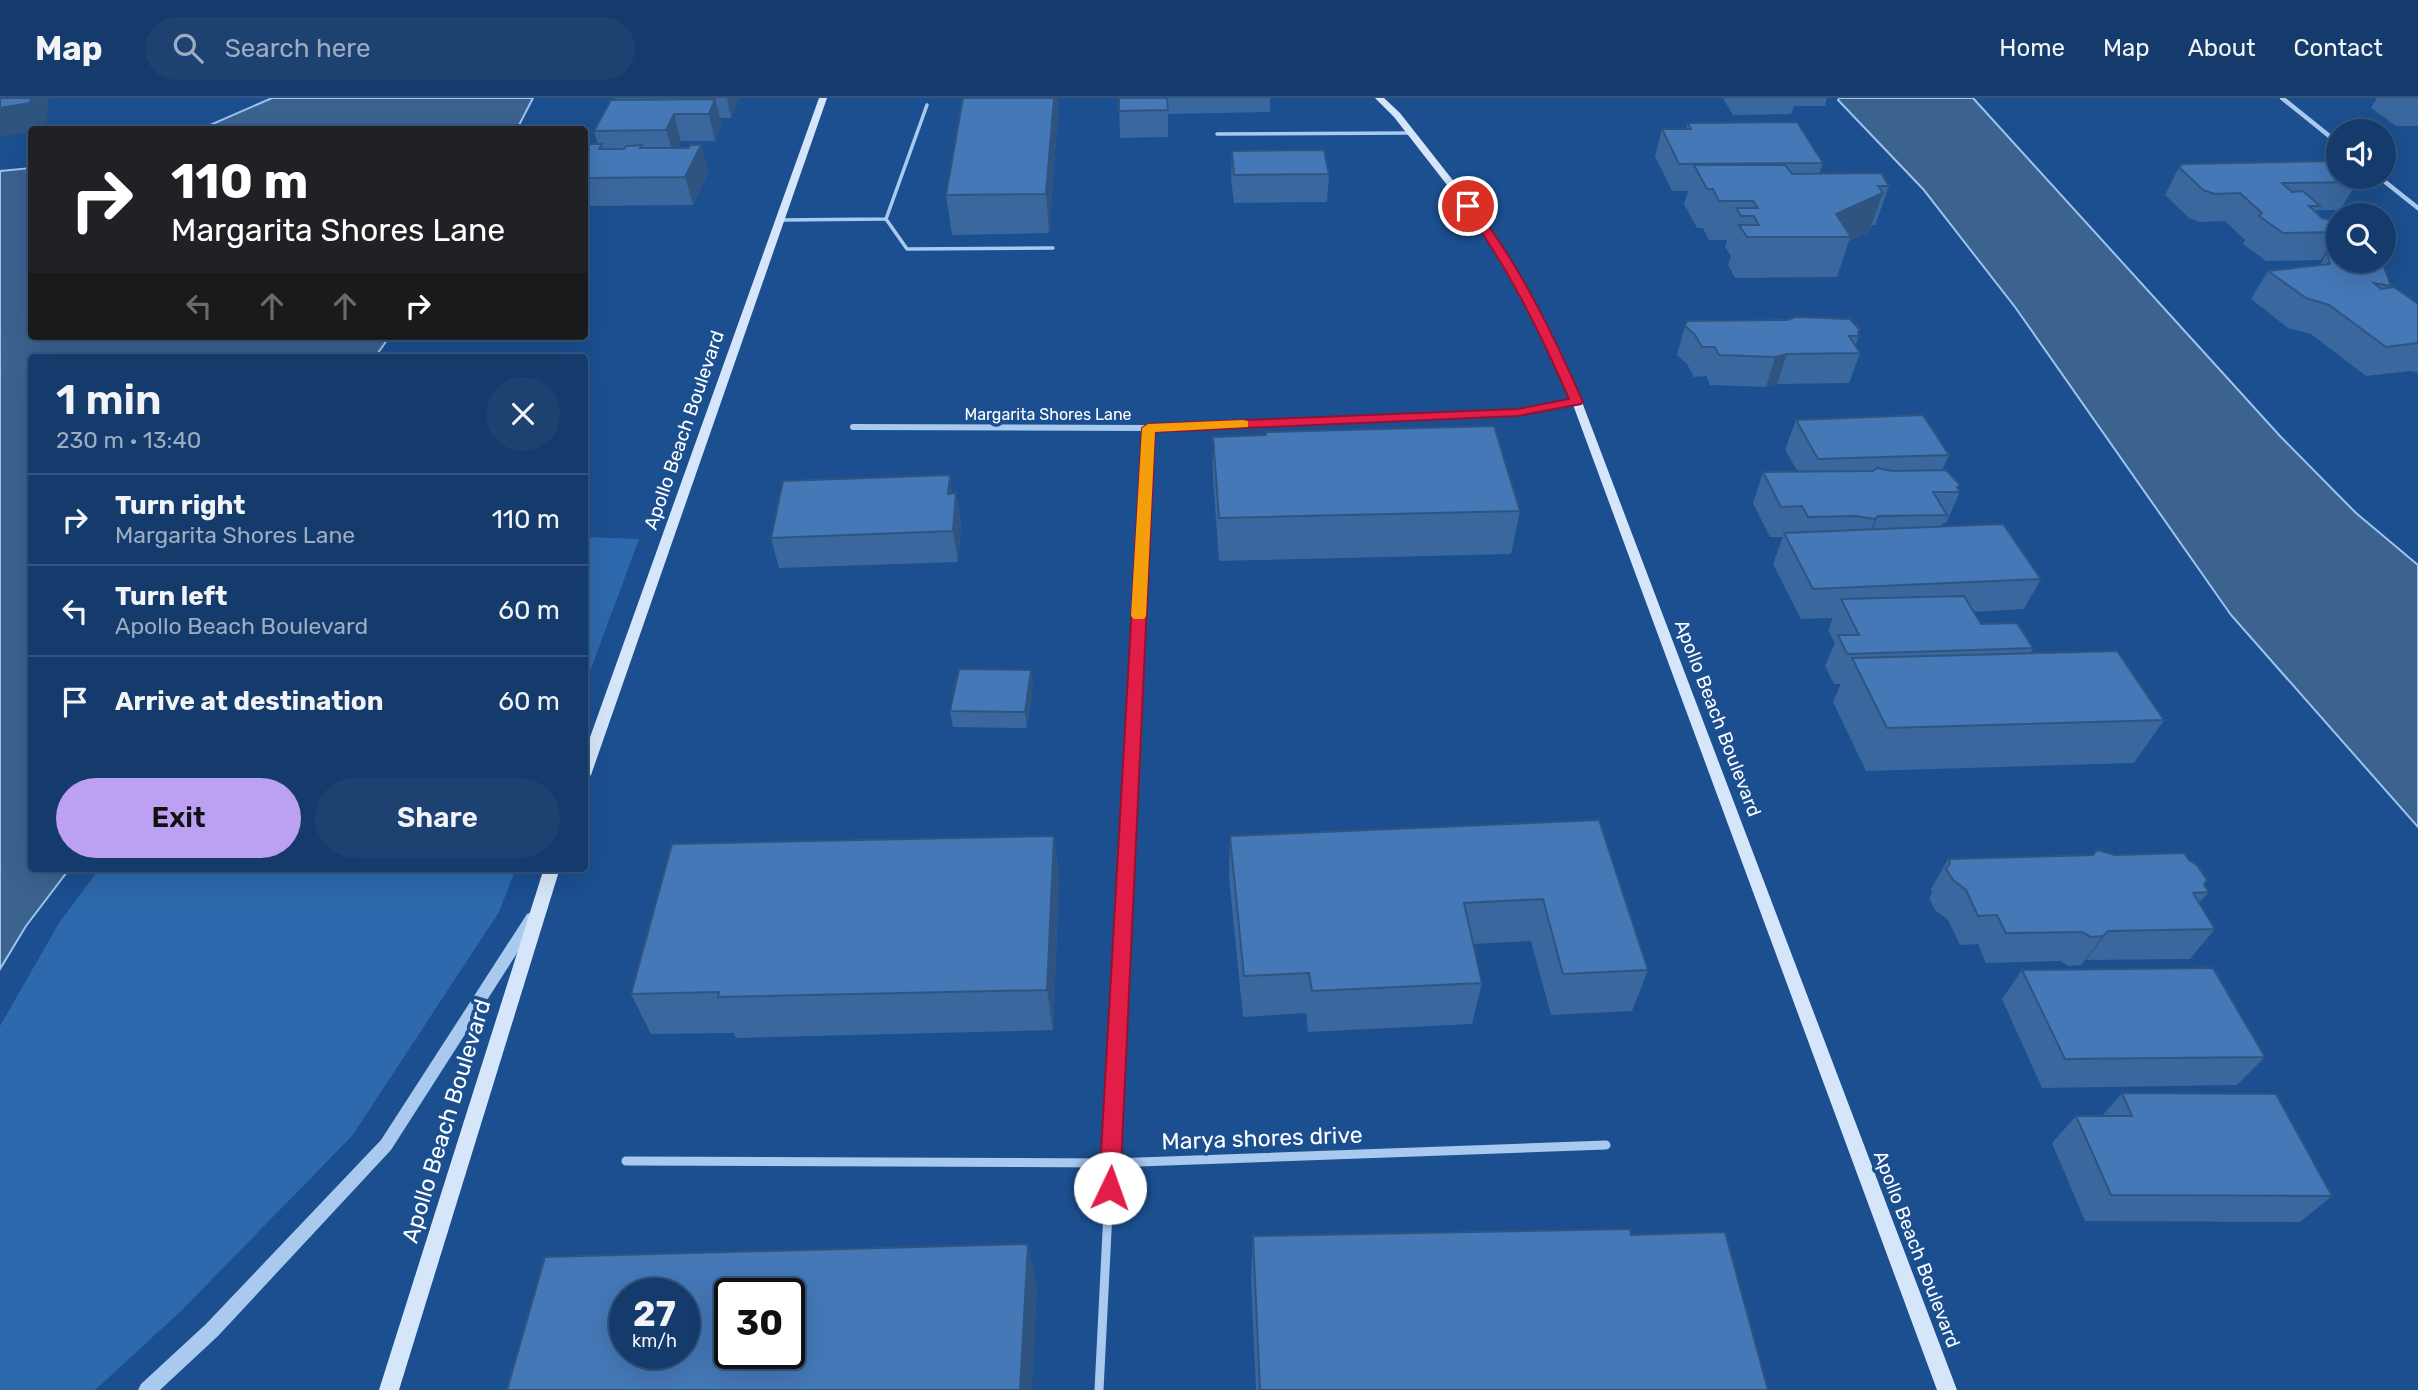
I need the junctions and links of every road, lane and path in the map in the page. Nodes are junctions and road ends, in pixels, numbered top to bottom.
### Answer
1 (823, 98) edge
2 (1379, 98) edge
3 (2282, 98) edge
4 (927, 105) dead end
5 (1411, 133) junction
6 (2326, 133) edge
7 (1217, 134) dead end
8 (2394, 189) edge
9 (2418, 208) edge
10 (886, 219) junction
11 (780, 220) junction
12 (1053, 248) dead end
13 (1577, 402) junction
14 (853, 427) dead end
15 (1148, 428) junction
16 (588, 764) edge
17 (551, 872) edge
18 (536, 912) junction
19 (1606, 1145) dead end
20 (626, 1161) dead end
21 (1111, 1163) junction
22 (147, 1390) edge
23 (389, 1390) edge
24 (1099, 1390) edge
25 (1947, 1390) edge

1 - 11 main road, Apollo Beach Boulevard
2 - 5 main road, Apollo Beach Boulevard
3 - 6 street
4 - 10 lane
5 - 7 lane
5 - 13 main road, Apollo Beach Boulevard
8 - 9 street
10 - 11 lane
10 - 12 lane
11 - 16 main road, Apollo Beach Boulevard
13 - 15 street, Margarita Shores Lane
13 - 25 main road, Apollo Beach Boulevard
14 - 15 street, Margarita Shores Lane
15 - 21 street
17 - 18 main road, Apollo Beach Boulevard
18 - 22 street
18 - 23 main road, Apollo Beach Boulevard
19 - 21 street, Marya shores drive
20 - 21 street, Marya shores drive
21 - 24 street

